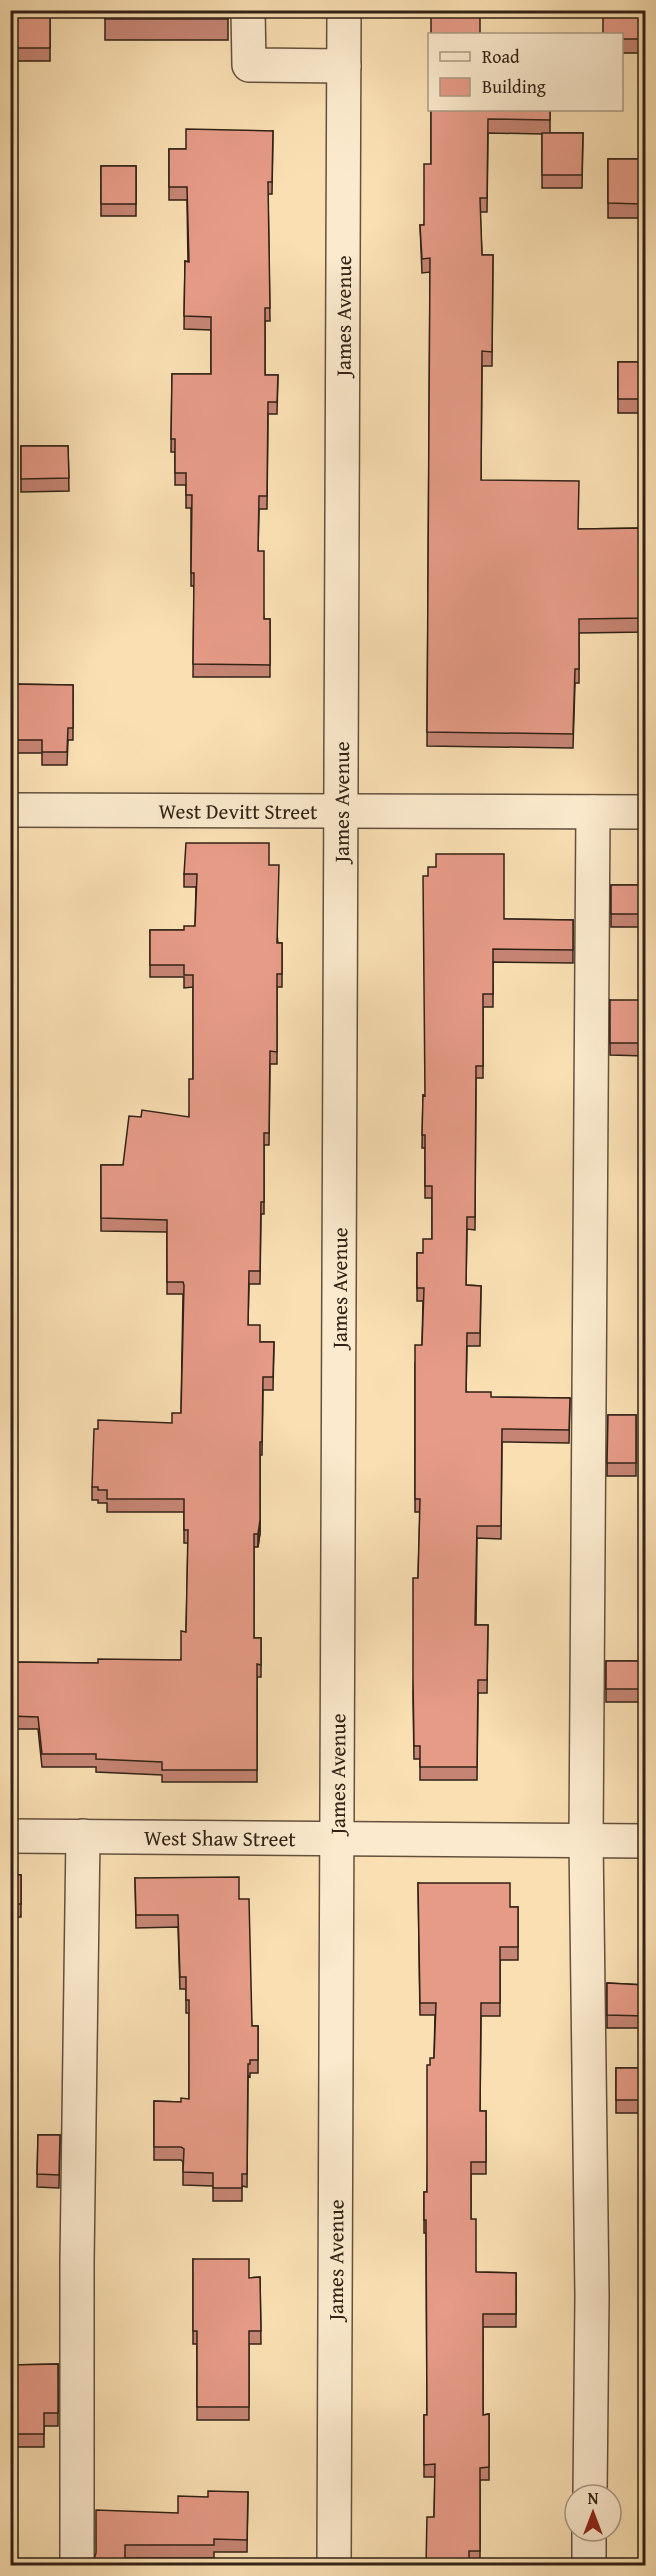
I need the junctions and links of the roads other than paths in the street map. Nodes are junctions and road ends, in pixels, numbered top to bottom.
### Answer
1 (248, 10) edge
2 (344, 10) edge
3 (344, 66) junction
4 (10, 810) edge
5 (341, 812) junction
6 (593, 812) junction
7 (645, 812) edge
8 (10, 1836) edge
9 (83, 1836) junction
10 (337, 1837) junction
11 (586, 1840) junction
12 (645, 1841) edge
13 (590, 2483) edge
14 (590, 2543) edge
15 (77, 2565) edge
16 (334, 2565) edge
17 (589, 2565) edge

1 - 3 street
2 - 3 street, James Avenue
3 - 5 street, James Avenue
4 - 5 street, West Devitt Street
5 - 6 street, West Devitt Street
5 - 10 street, James Avenue
6 - 7 street, West Devitt Street
6 - 11 street
8 - 9 street, West Shaw Street
9 - 10 street, West Shaw Street
9 - 15 street
10 - 11 street, West Shaw Street
10 - 16 street, James Avenue
11 - 12 street, West Shaw Street
11 - 13 street
14 - 17 street

